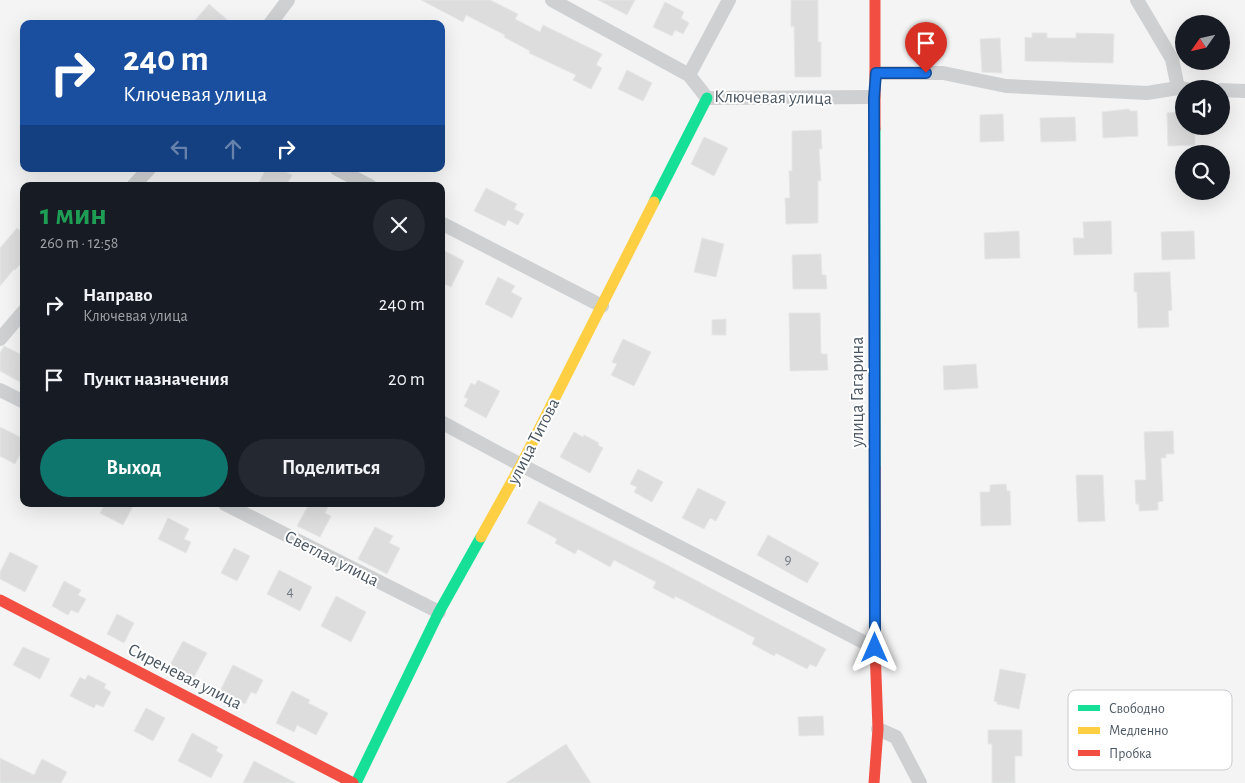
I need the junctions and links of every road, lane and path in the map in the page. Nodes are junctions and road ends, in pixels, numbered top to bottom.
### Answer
1 (288, 0) edge
2 (552, 0) edge
3 (729, 0) edge
4 (875, 0) edge
5 (1137, 0) edge
6 (273, 20) edge
7 (876, 73) junction
8 (689, 75) junction
9 (1180, 80) edge
10 (1175, 90) edge
11 (1230, 90) edge
12 (1245, 91) edge
13 (707, 98) junction
14 (874, 98) junction
15 (146, 172) edge
16 (343, 172) edge
17 (137, 182) edge
18 (362, 182) edge
19 (445, 225) edge
20 (602, 306) junction
21 (20, 316) edge
22 (0, 339) edge
23 (0, 390) edge
24 (20, 400) edge
25 (445, 424) edge
26 (521, 465) junction
27 (231, 507) edge
28 (0, 600) edge
29 (439, 612) junction
30 (875, 648) junction
31 (878, 729) junction
32 (355, 783) edge
33 (874, 783) edge
34 (920, 783) edge

1 - 6 street
2 - 8 street, Ключевая улица
3 - 8 street
4 - 7 street, улица Гагарина
5 - 9 street
7 - 10 street
7 - 14 street, улица Гагарина
8 - 13 street, Ключевая улица
11 - 12 street
13 - 14 street, Ключевая улица
13 - 20 street, улица Титова
14 - 30 street, улица Гагарина
15 - 17 street
16 - 18 street
19 - 20 street
20 - 26 street, улица Титова
21 - 22 street
23 - 24 street
25 - 26 street
26 - 29 street, улица Титова
26 - 30 street
27 - 29 street, Светлая улица
28 - 32 street, Сиреневая улица
29 - 32 street, улица Титова
30 - 31 street, улица Гагарина
31 - 33 street, улица Гагарина
31 - 34 street

